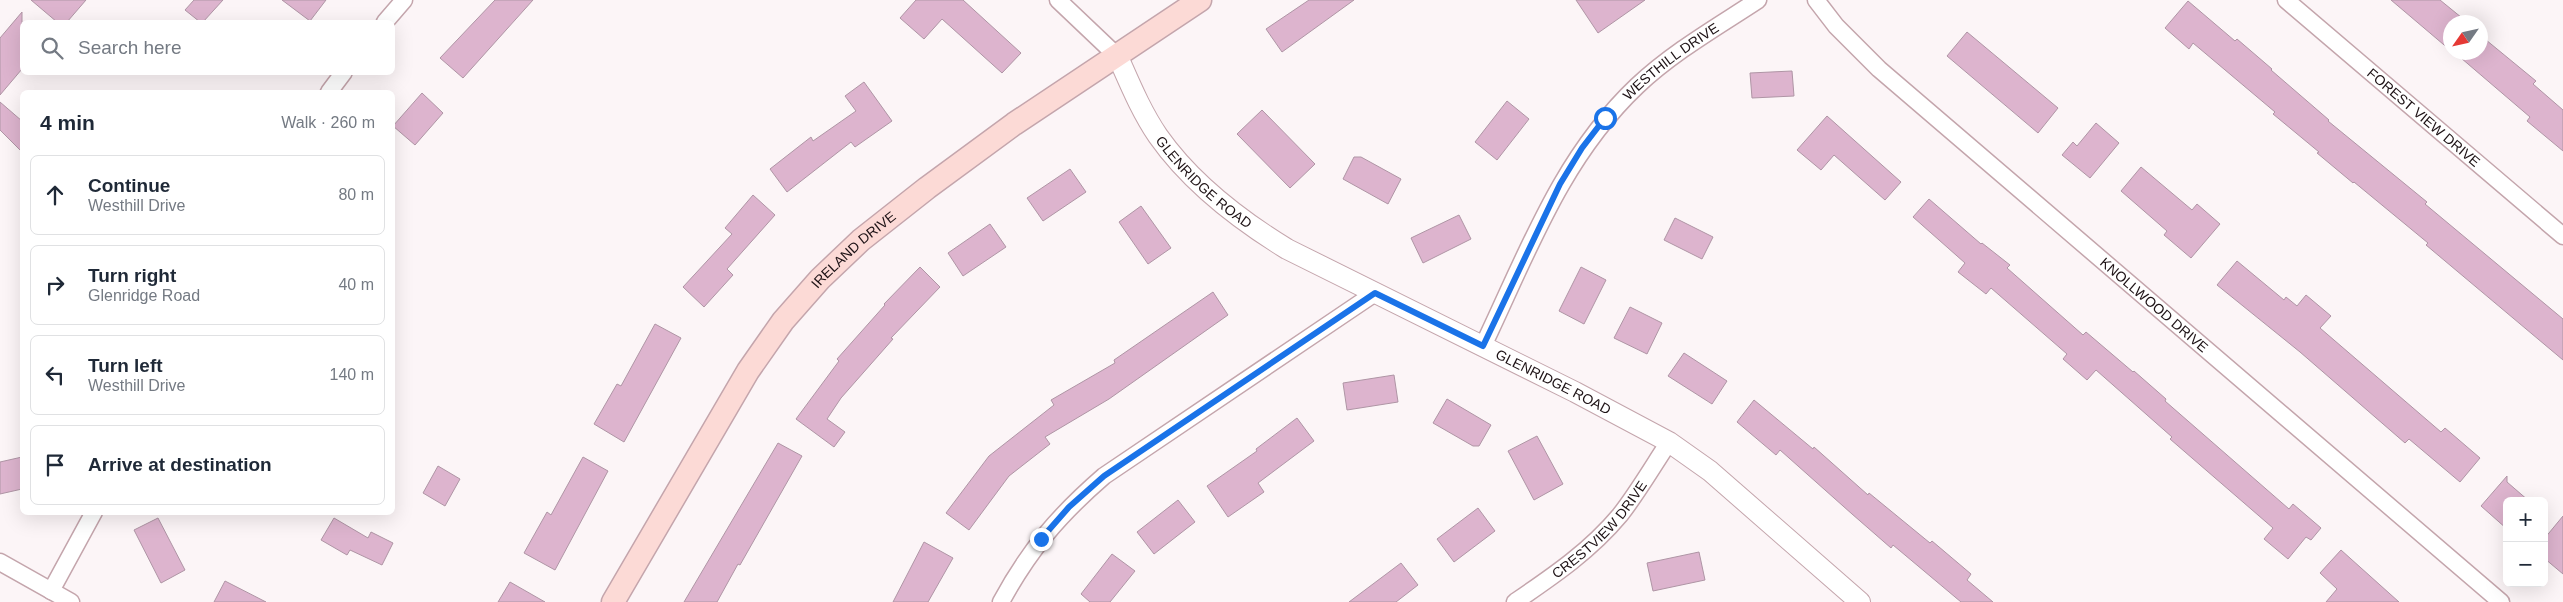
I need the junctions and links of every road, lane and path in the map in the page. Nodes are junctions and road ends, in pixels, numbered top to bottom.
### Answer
1 (404, 0) edge
2 (1058, 0) edge
3 (1200, 0) edge
4 (1758, 0) edge
5 (1816, 0) edge
6 (2286, 0) edge
7 (387, 20) edge
8 (1118, 57) junction
9 (342, 75) edge
10 (330, 90) edge
11 (2563, 236) edge
12 (1375, 293) junction
13 (1483, 346) junction
14 (1669, 442) junction
15 (92, 515) edge
16 (0, 562) edge
17 (51, 592) junction
18 (70, 602) edge
19 (613, 602) edge
20 (1001, 602) edge
21 (1515, 602) edge
22 (1860, 602) edge
23 (2501, 602) edge

1 - 7 street
2 - 8 street
3 - 8 main road, IRELAND DRIVE
4 - 13 street, WESTHILL DRIVE
5 - 23 street, KNOLLWOOD DRIVE
6 - 11 street, FOREST VIEW DRIVE
8 - 12 street, GLENRIDGE ROAD
8 - 19 main road, IRELAND DRIVE
9 - 10 street
12 - 13 street, GLENRIDGE ROAD
12 - 20 street
13 - 14 street, GLENRIDGE ROAD
14 - 21 street, CRESTVIEW DRIVE
14 - 22 street, GLENRIDGE ROAD
15 - 17 street
16 - 17 street
17 - 18 street

